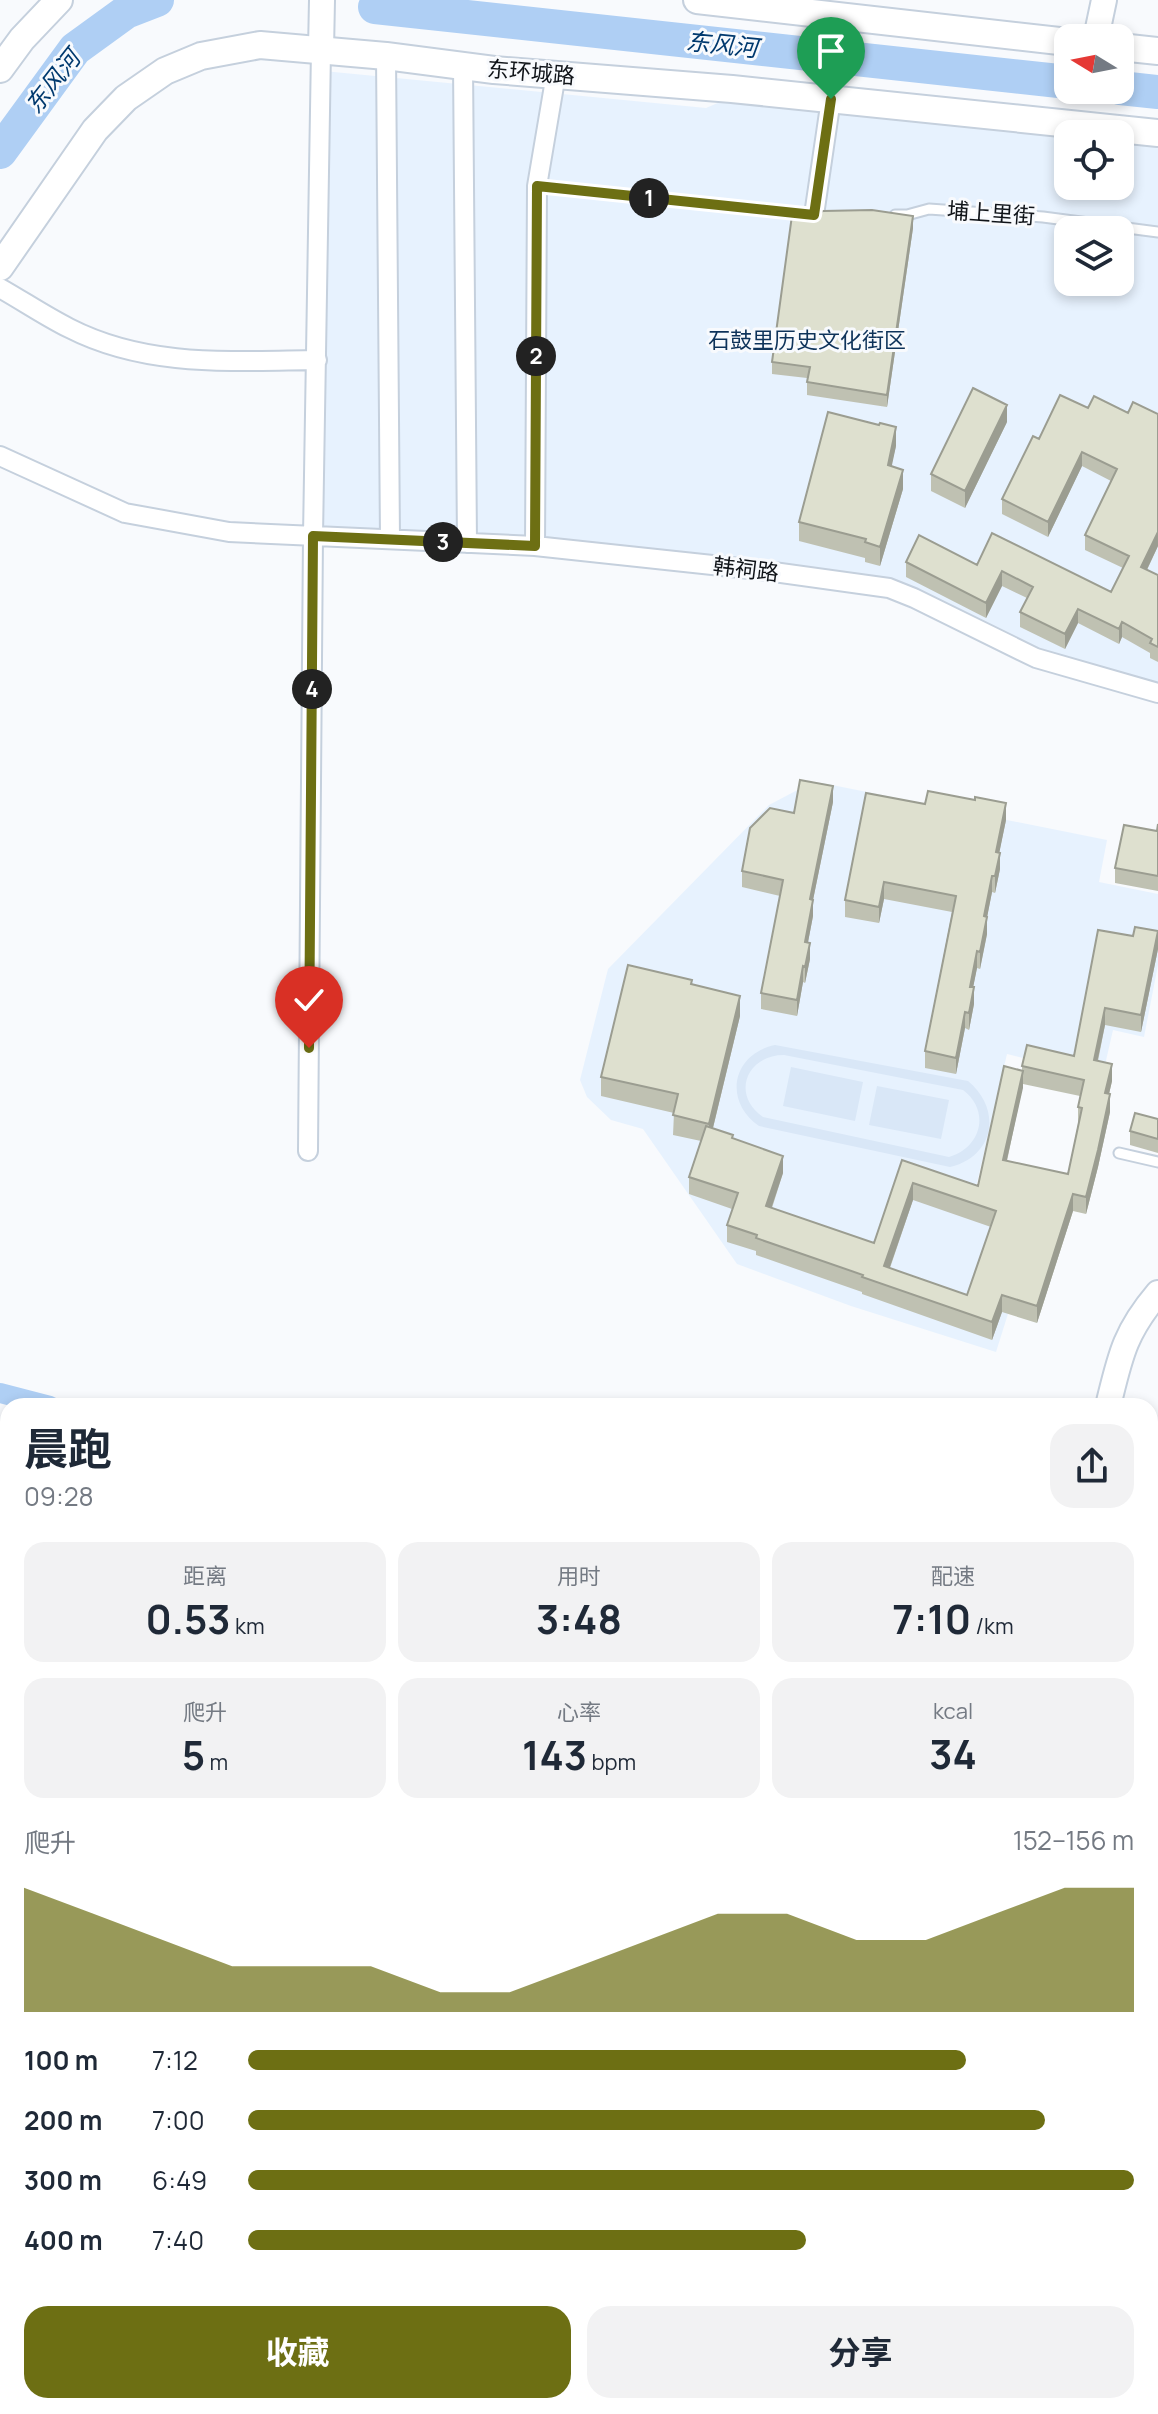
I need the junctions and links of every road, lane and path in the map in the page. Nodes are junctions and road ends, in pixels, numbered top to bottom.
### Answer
1 (59, 0) edge
2 (322, 0) edge
3 (697, 0) edge
4 (1104, 0) edge
5 (1099, 24) edge
6 (1054, 40) edge
7 (1134, 48) edge
8 (321, 50) junction
9 (1158, 51) edge
10 (386, 56) junction
11 (2, 58) edge
12 (463, 65) junction
13 (556, 74) junction
14 (831, 99) junction
15 (1158, 133) edge
16 (537, 186) junction
17 (816, 215) joint
18 (878, 215) edge
19 (1158, 232) edge
20 (0, 267) edge
21 (0, 288) edge
22 (317, 360) junction
23 (0, 456) edge
24 (313, 536) junction
25 (390, 539) junction
26 (467, 543) junction
27 (535, 546) junction
28 (1158, 693) edge
29 (308, 1151) dead end
30 (1119, 1153) dead end
31 (1158, 1162) edge
32 (1158, 1293) edge
33 (1110, 1398) edge

1 - 11 main road
2 - 8 street
3 - 6 main road
4 - 5 street
7 - 9 main road
8 - 10 main road, 东环城路
8 - 20 main road, 东环城路
8 - 22 street
10 - 12 main road, 东环城路
10 - 25 street
12 - 13 main road, 东环城路
12 - 26 street
13 - 14 main road, 东环城路
13 - 16 street
14 - 15 main road, 东环城路
14 - 17 street
16 - 17 lane
16 - 27 street
18 - 19 lane, 埔上里街
21 - 22 street
22 - 24 street
23 - 24 street, 韩祠路
24 - 25 street, 韩祠路
24 - 29 street
25 - 26 street, 韩祠路
26 - 27 street, 韩祠路
27 - 28 street, 韩祠路
30 - 31 lane
32 - 33 street

